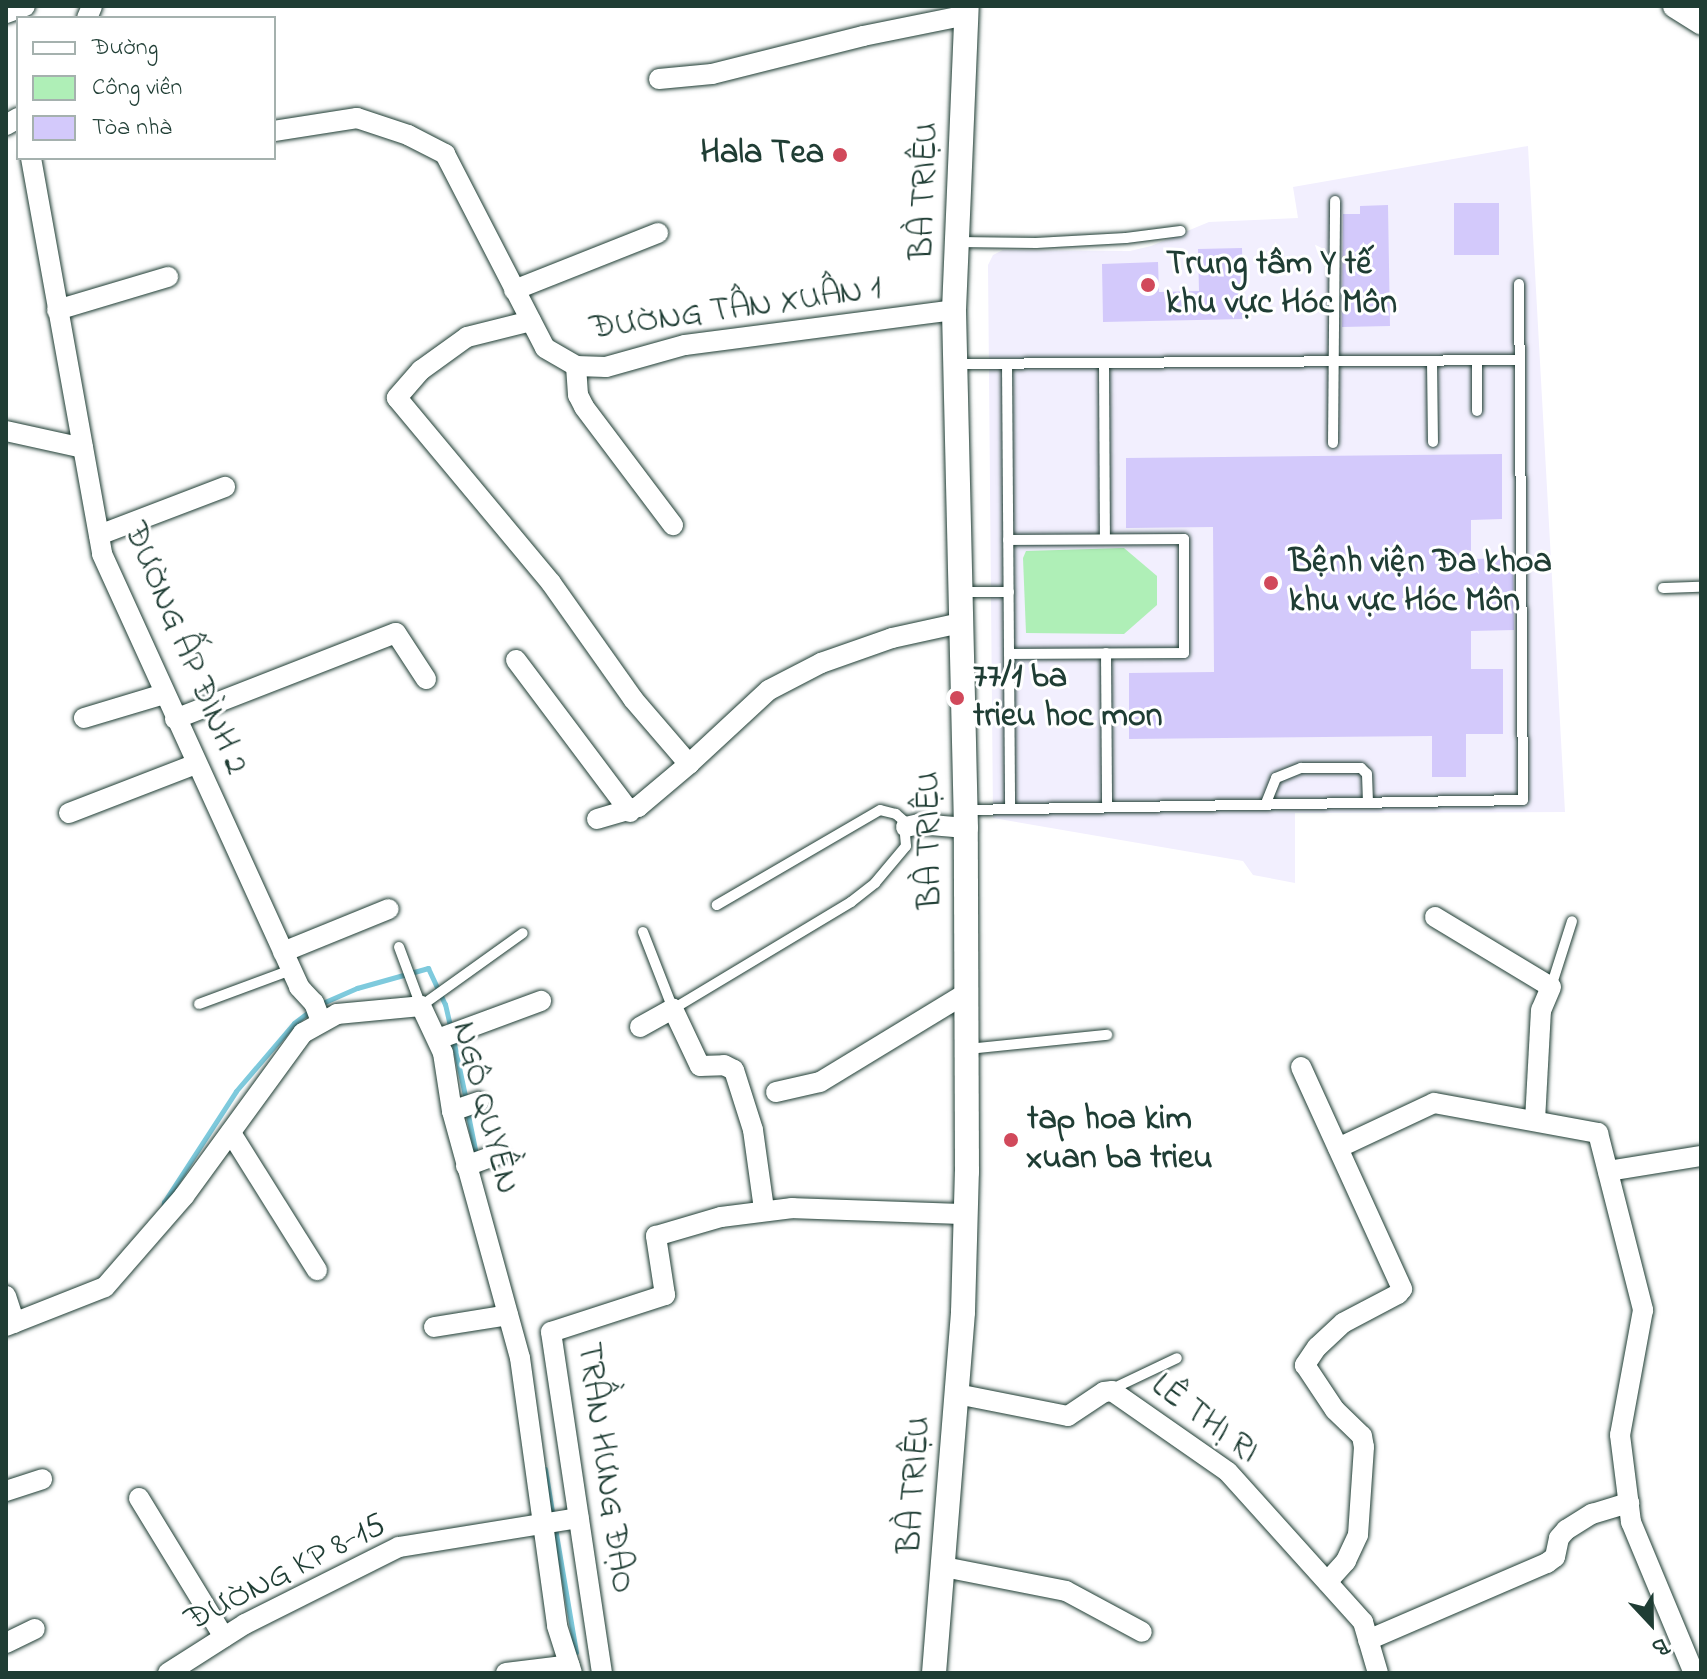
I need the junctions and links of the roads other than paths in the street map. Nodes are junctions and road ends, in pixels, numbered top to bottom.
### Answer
1 (25, 6) edge
2 (1675, 6) edge
3 (967, 11) edge
4 (6, 13) edge
5 (1701, 22) edge
6 (659, 79) dead end
7 (276, 131) edge
8 (31, 160) edge
9 (1335, 201) dead end
10 (1181, 231) dead end
11 (658, 233) dead end
12 (958, 242) junction
13 (168, 277) dead end
14 (1519, 284) dead end
15 (514, 290) junction
16 (57, 310) junction
17 (954, 310) junction
18 (531, 321) junction
19 (1520, 360) junction
20 (1333, 361) junction
21 (1432, 361) junction
22 (1477, 361) junction
23 (1104, 363) junction
24 (955, 364) junction
25 (1007, 364) junction
26 (576, 366) junction
27 (1477, 411) dead end
28 (6, 431) edge
29 (1433, 442) dead end
30 (1333, 443) dead end
31 (83, 448) junction
32 (225, 487) dead end
33 (673, 525) dead end
34 (99, 535) junction
35 (1105, 539) junction
36 (1008, 540) junction
37 (1701, 587) edge
38 (1663, 588) dead end
39 (960, 592) junction
40 (1009, 592) junction
41 (960, 623) junction
42 (1106, 653) junction
43 (1009, 654) junction
44 (516, 660) dead end
45 (426, 679) dead end
46 (164, 694) junction
47 (84, 718) dead end
48 (175, 719) junction
49 (196, 764) junction
50 (689, 764) junction
51 (1368, 802) junction
52 (1266, 803) junction
53 (1107, 805) junction
54 (1010, 808) junction
55 (630, 812) junction
56 (69, 813) dead end
57 (597, 819) dead end
58 (966, 819) junction
59 (906, 827) junction
60 (717, 905) dead end
61 (389, 909) dead end
62 (1435, 917) dead end
63 (1572, 921) dead end
64 (643, 932) dead end
65 (523, 933) dead end
66 (399, 947) dead end
67 (287, 961) junction
68 (1551, 987) junction
69 (965, 994) junction
70 (541, 1001) dead end
71 (199, 1004) dead end
72 (422, 1006) junction
73 (673, 1009) junction
74 (317, 1011) junction
75 (640, 1027) dead end
76 (1107, 1035) dead end
77 (441, 1039) junction
78 (966, 1049) junction
79 (1301, 1067) dead end
80 (776, 1092) dead end
81 (478, 1102) dead end
82 (455, 1111) junction
83 (1535, 1121) junction
84 (231, 1133) junction
85 (1338, 1148) junction
86 (1701, 1156) edge
87 (1608, 1171) junction
88 (764, 1209) junction
89 (966, 1214) junction
90 (317, 1270) dead end
91 (10, 1313) edge
92 (508, 1315) junction
93 (434, 1327) dead end
94 (1177, 1358) dead end
95 (1108, 1390) junction
96 (957, 1394) junction
97 (42, 1479) dead end
98 (6, 1491) edge
99 (139, 1498) dead end
100 (1629, 1503) junction
101 (579, 1518) junction
102 (544, 1524) junction
103 (944, 1567) junction
104 (1327, 1582) junction
105 (35, 1629) dead end
106 (1142, 1632) dead end
107 (224, 1637) junction
108 (1368, 1640) junction
109 (6, 1643) edge
110 (1695, 1665) edge
111 (571, 1669) edge
112 (168, 1673) edge
113 (506, 1673) edge
114 (602, 1673) edge
115 (934, 1673) edge
116 (1378, 1673) edge

1 - 4 street
2 - 5 street
3 - 6 street
3 - 12 street, BÀ TRIỆU
7 - 15 street, ĐƯỜNG TÂN XUÂN 1
8 - 16 street, ĐƯỜNG ẤP ĐÌNH 2
9 - 20 lane
10 - 12 lane
11 - 15 street
12 - 17 street, BÀ TRIỆU
13 - 16 street
14 - 19 lane
15 - 18 street, ĐƯỜNG TÂN XUÂN 1
16 - 31 street, ĐƯỜNG ẤP ĐÌNH 2
17 - 24 street, BÀ TRIỆU
17 - 26 street, ĐƯỜNG TÂN XUÂN 1
18 - 26 street, ĐƯỜNG TÂN XUÂN 1
18 - 50 street
19 - 22 lane
19 - 51 lane
20 - 21 lane
20 - 23 lane
20 - 30 lane
21 - 22 lane
21 - 29 lane
22 - 27 lane
23 - 25 lane
23 - 35 lane
24 - 25 lane
24 - 39 street, BÀ TRIỆU
25 - 36 lane
26 - 33 street
28 - 31 street
31 - 34 street, ĐƯỜNG ẤP ĐÌNH 2
32 - 34 street
34 - 46 street, ĐƯỜNG ẤP ĐÌNH 2
35 - 36 lane
35 - 42 lane
36 - 40 lane
37 - 38 lane
39 - 40 lane
39 - 41 street, BÀ TRIỆU
40 - 43 lane
41 - 50 street
41 - 58 street, BÀ TRIỆU
42 - 43 lane
42 - 53 lane
43 - 54 lane
44 - 55 street
45 - 48 street
46 - 47 street
46 - 48 street, ĐƯỜNG ẤP ĐÌNH 2
48 - 49 street, ĐƯỜNG ẤP ĐÌNH 2
49 - 56 street
49 - 67 street, ĐƯỜNG ẤP ĐÌNH 2
50 - 55 street
51 - 52 lane
51 - 52 lane
52 - 53 lane
53 - 54 lane
54 - 58 lane
55 - 57 street
58 - 59 street
58 - 69 street, BÀ TRIỆU
59 - 60 lane
59 - 73 lane
61 - 67 street
62 - 68 street
63 - 68 lane
64 - 73 lane
65 - 72 lane
66 - 72 lane
67 - 71 lane
67 - 74 street, ĐƯỜNG ẤP ĐÌNH 2
68 - 83 street
69 - 78 street, BÀ TRIỆU
69 - 80 street
70 - 77 street
72 - 74 street, NGÔ QUYỀN
72 - 77 street, NGÔ QUYỀN
73 - 75 street
73 - 88 street
74 - 84 street, NGÔ QUYỀN
76 - 78 lane
77 - 82 street, NGÔ QUYỀN
78 - 89 street, BÀ TRIỆU
79 - 85 street
81 - 82 street
82 - 92 street, NGÔ QUYỀN
83 - 85 street
83 - 87 street
84 - 90 street
84 - 91 street, NGÔ QUYỀN
85 - 104 street
86 - 87 street
87 - 100 street
88 - 89 street, TRẦN HƯNG ĐẠO
88 - 101 street, TRẦN HƯNG ĐẠO
89 - 96 street, BÀ TRIỆU
92 - 93 street
92 - 102 street, NGÔ QUYỀN
94 - 95 lane
95 - 96 street, LÊ THỊ RI
95 - 104 street, LÊ THỊ RI
96 - 103 street, BÀ TRIỆU
97 - 98 street
99 - 107 street
100 - 108 street
100 - 110 street
101 - 102 street, ĐƯỜNG KP 8-15
101 - 114 street, TRẦN HƯNG ĐẠO
102 - 107 street, ĐƯỜNG KP 8-15
102 - 111 street, NGÔ QUYỀN
103 - 106 street
103 - 115 street, BÀ TRIỆU
104 - 108 street, LÊ THỊ RI
105 - 109 street
107 - 112 street, ĐƯỜNG KP 8-15
108 - 116 street, LÊ THỊ RI
111 - 113 street

